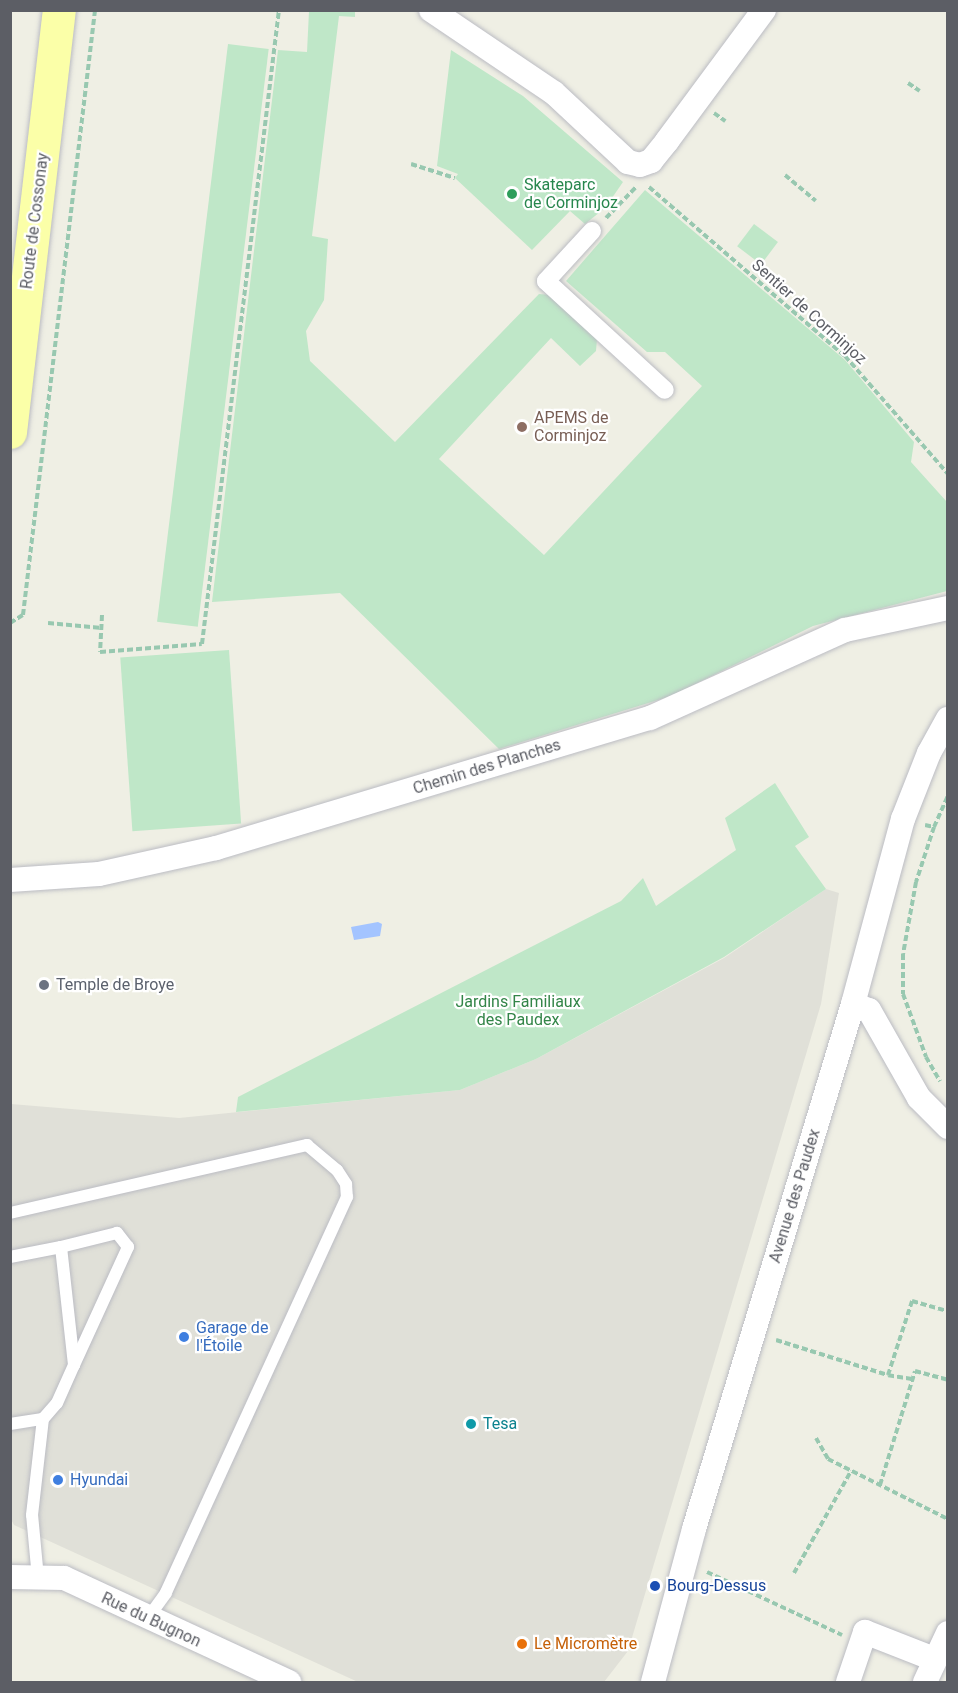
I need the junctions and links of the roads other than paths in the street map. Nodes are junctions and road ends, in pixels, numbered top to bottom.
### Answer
1 (59, 10) edge
2 (431, 10) edge
3 (764, 10) edge
4 (592, 231) road end
5 (666, 390) dead end
6 (10, 432) edge
7 (948, 608) edge
8 (946, 720) edge
9 (11, 879) edge
10 (853, 1004) junction
11 (948, 1127) edge
12 (10, 1213) edge
13 (61, 1247) junction
14 (10, 1257) edge
15 (74, 1365) junction
16 (43, 1419) junction
17 (10, 1424) edge
18 (10, 1577) edge
19 (38, 1578) junction
20 (147, 1620) junction
21 (948, 1633) edge
22 (934, 1659) junction
23 (651, 1680) edge
24 (288, 1683) edge
25 (848, 1683) edge
26 (925, 1683) edge

1 - 6 main road, Route de Cossonay
2 - 3 street
4 - 5 street
7 - 9 street, Chemin des Planches
8 - 10 street, Avenue des Paudex
10 - 11 street
10 - 23 street, Avenue des Paudex
12 - 20 lane
13 - 14 lane
13 - 15 lane
13 - 15 lane
15 - 16 lane
16 - 17 lane
16 - 19 lane
18 - 19 street, Rue du Bugnon
19 - 20 street, Rue du Bugnon
20 - 24 street, Rue du Bugnon
21 - 22 street
22 - 25 street
22 - 26 street

